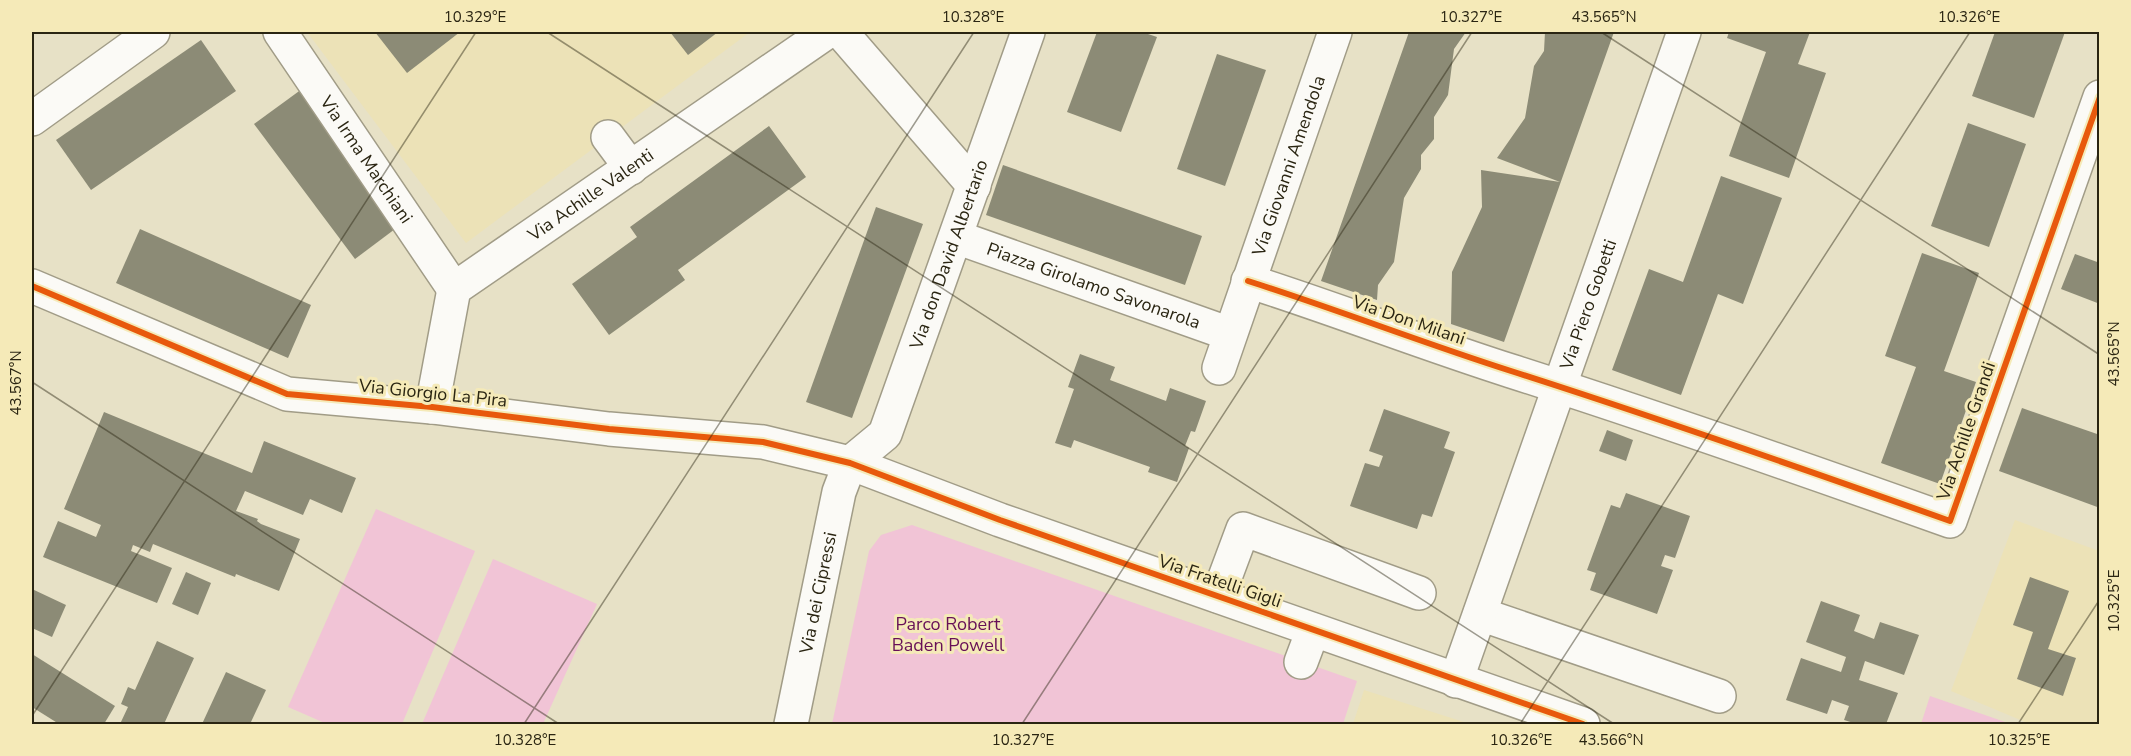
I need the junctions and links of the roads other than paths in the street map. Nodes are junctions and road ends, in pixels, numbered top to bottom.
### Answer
1 (153, 32) edge
2 (280, 32) edge
3 (827, 32) edge
4 (842, 32) edge
5 (1028, 32) edge
6 (1335, 32) edge
7 (1684, 32) edge
8 (2097, 111) edge
9 (32, 119) edge
10 (608, 137) dead end
11 (631, 168) junction
12 (974, 186) junction
13 (956, 237) junction
14 (1248, 281) junction
15 (32, 286) edge
16 (454, 289) junction
17 (1230, 334) junction
18 (1219, 368) dead end
19 (1560, 385) junction
20 (432, 407) junction
21 (850, 463) junction
22 (1419, 593) dead end
23 (1218, 596) junction
24 (1480, 614) junction
25 (1313, 630) junction
26 (1301, 662) dead end
27 (1456, 681) junction
28 (1719, 696) dead end
29 (791, 724) edge
30 (1582, 724) edge

1 - 9 street
2 - 16 street, Via Irma Marchiani
3 - 11 street, Via Achille Valenti
4 - 12 street
5 - 12 street, Via don David Albertario
6 - 14 street, Via Giovanni Amendola
7 - 19 street, Via Piero Gobetti
8 - 19 street, Via Achille Grandi
10 - 11 street
11 - 16 street, Via Achille Valenti
12 - 13 street, Via don David Albertario
13 - 17 street, Piazza Girolamo Savonarola
13 - 21 street, Via don David Albertario
14 - 17 street, Via Giovanni Amendola
14 - 19 street, Via Don Milani
15 - 20 street, Via Giorgio La Pira
16 - 20 street
17 - 18 street, Via Giovanni Amendola
19 - 24 street, Via Piero Gobetti
20 - 21 street, Via Giorgio La Pira
21 - 23 street, Via Fratelli Gigli
21 - 29 street, Via dei Cipressi
22 - 23 street
23 - 25 street, Via Fratelli Gigli
24 - 27 street, Via Piero Gobetti
24 - 28 street
25 - 26 street
25 - 27 street, Via Fratelli Gigli
27 - 30 street, Via Fratelli Gigli

